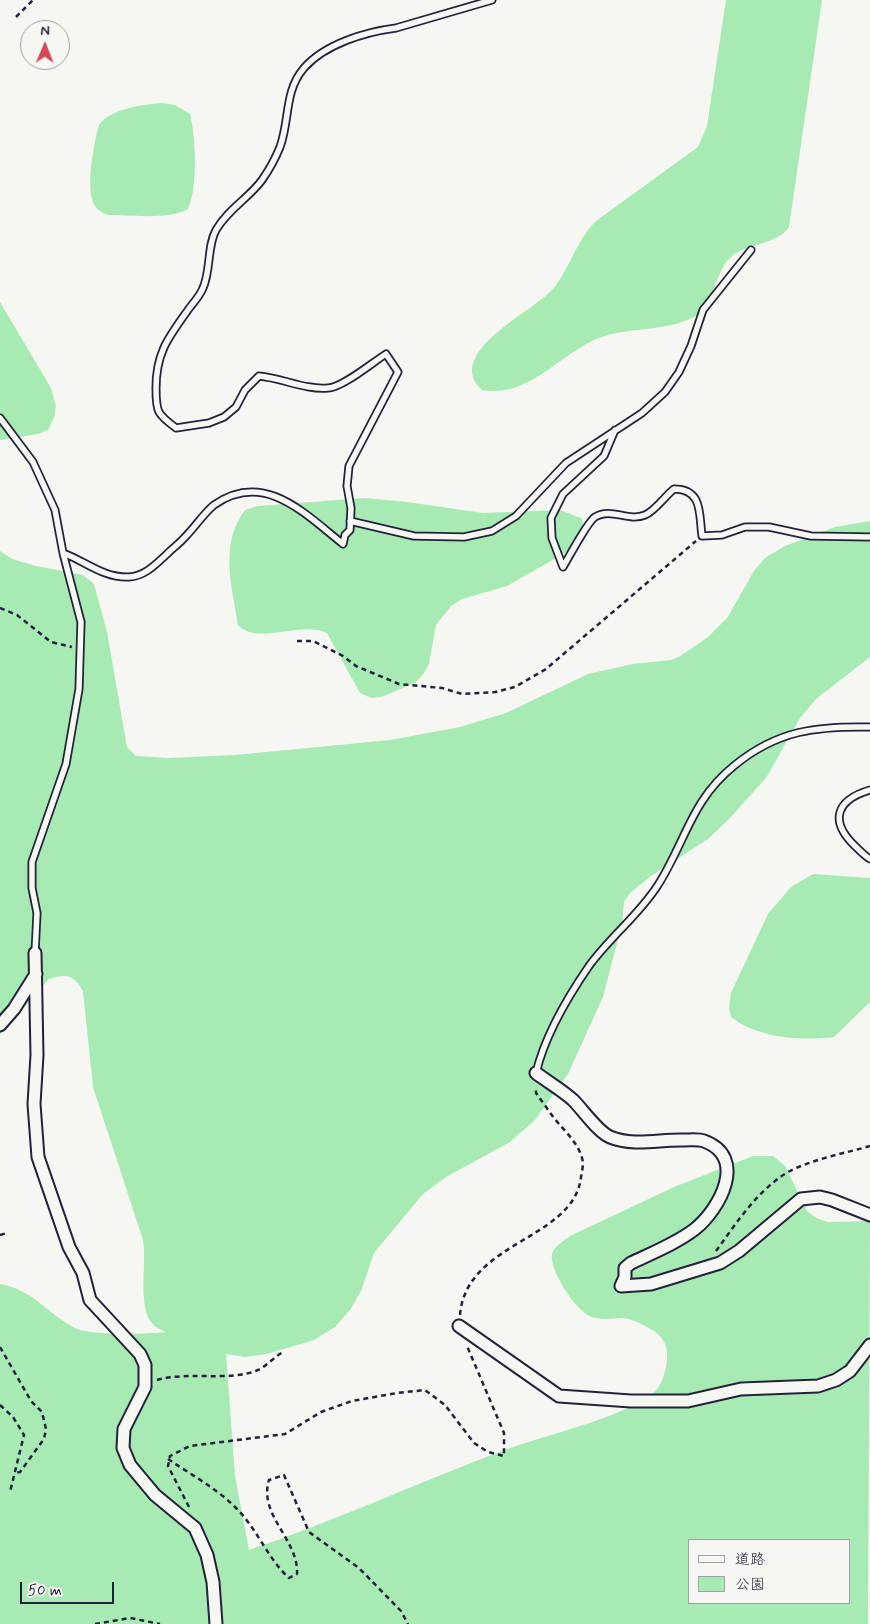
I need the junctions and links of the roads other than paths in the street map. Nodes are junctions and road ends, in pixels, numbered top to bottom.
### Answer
1 (492, 0) edge
2 (751, 250) dead end
3 (0, 418) edge
4 (615, 430) junction
5 (350, 520) junction
6 (870, 537) edge
7 (63, 553) junction
8 (870, 727) edge
9 (870, 790) edge
10 (870, 859) edge
11 (35, 953) joint
12 (36, 974) junction
13 (0, 1025) edge
14 (536, 1074) joint
15 (870, 1215) edge
16 (459, 1326) road end
17 (870, 1345) edge
18 (216, 1624) edge

1 - 5 lane
2 - 4 lane
3 - 7 lane
4 - 5 lane
4 - 6 lane
5 - 7 lane
7 - 11 lane
8 - 14 lane
9 - 10 lane
11 - 12 street
12 - 13 street
12 - 18 street
14 - 15 street
16 - 17 street

